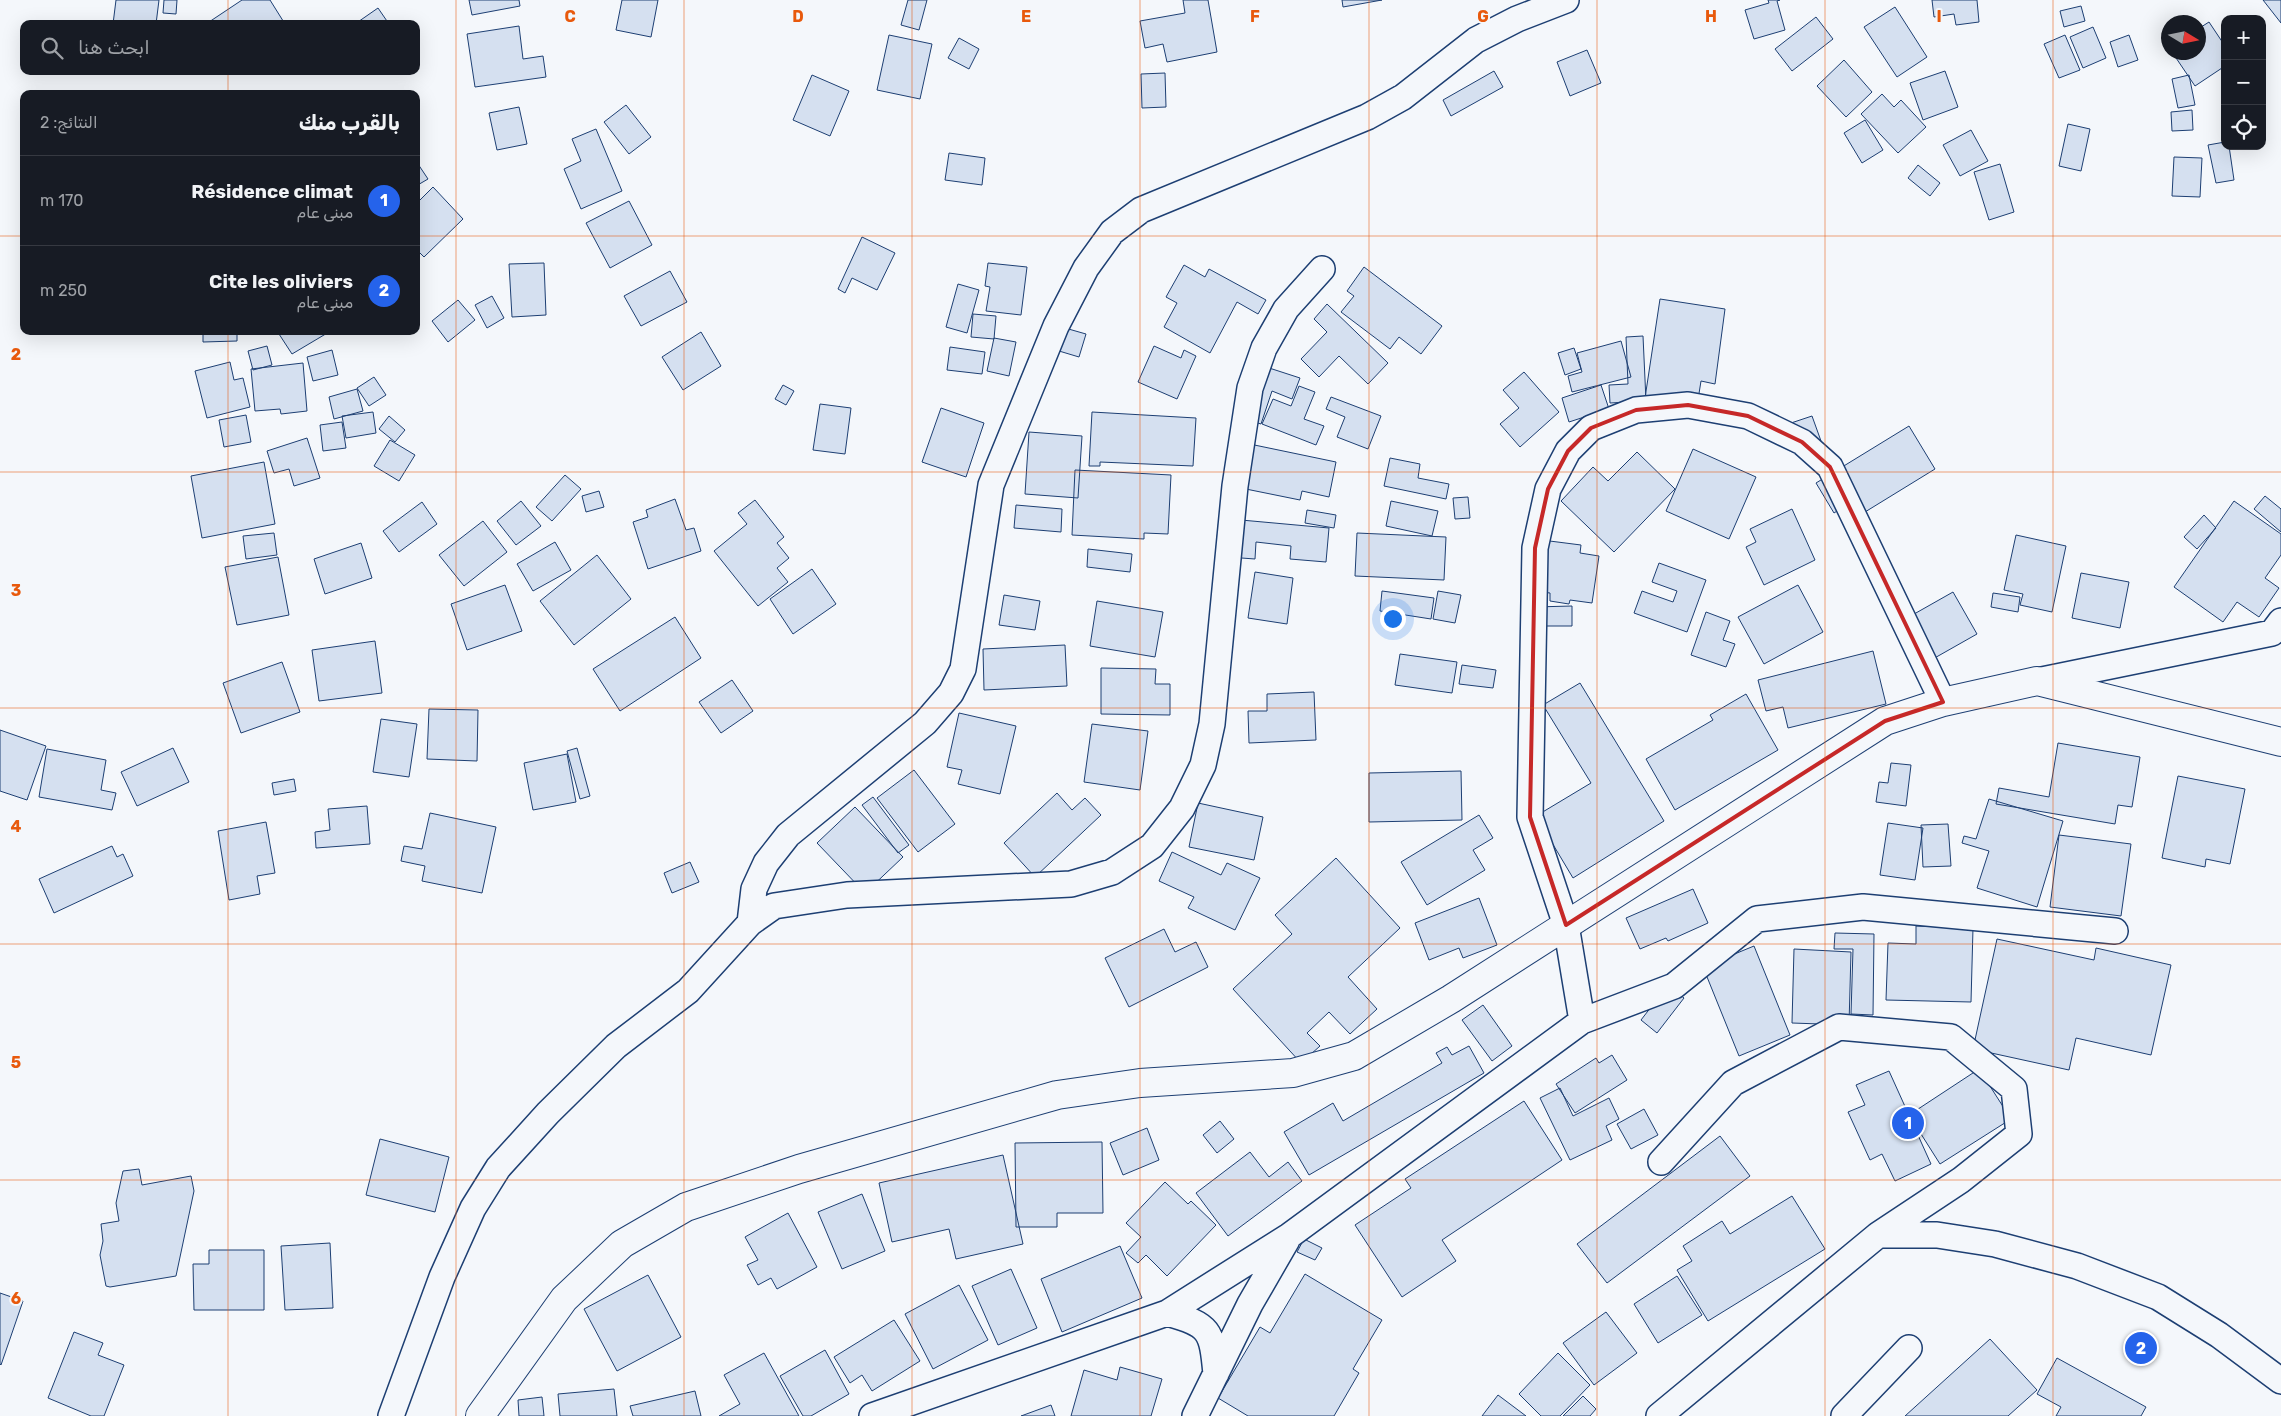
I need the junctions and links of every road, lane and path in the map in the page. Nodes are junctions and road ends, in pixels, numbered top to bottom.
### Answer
1 (1566, 0) edge
2 (1322, 269) dead end
3 (2278, 631) edge
4 (2037, 681) junction
5 (1943, 702) junction
6 (2281, 742) edge
7 (750, 923) junction
8 (1566, 925) junction
9 (2115, 931) dead end
10 (1582, 1021) junction
11 (1661, 1162) dead end
12 (1878, 1235) junction
13 (1289, 1236) junction
14 (1168, 1313) junction
15 (1910, 1348) dead end
16 (1216, 1374) junction
17 (2281, 1382) edge
18 (391, 1416) edge
19 (480, 1416) edge
20 (872, 1416) edge
21 (1195, 1416) edge
22 (1659, 1416) edge
23 (1844, 1416) edge

1 - 7 street
2 - 7 street
3 - 4 street
4 - 5 main road
4 - 6 main road
5 - 8 main road
5 - 8 street
7 - 18 street
8 - 10 street
8 - 19 main road
9 - 10 street
10 - 13 street
11 - 12 street
12 - 17 street
12 - 22 street
13 - 14 street
13 - 16 street
14 - 16 street
14 - 20 street
15 - 23 street
16 - 21 street

